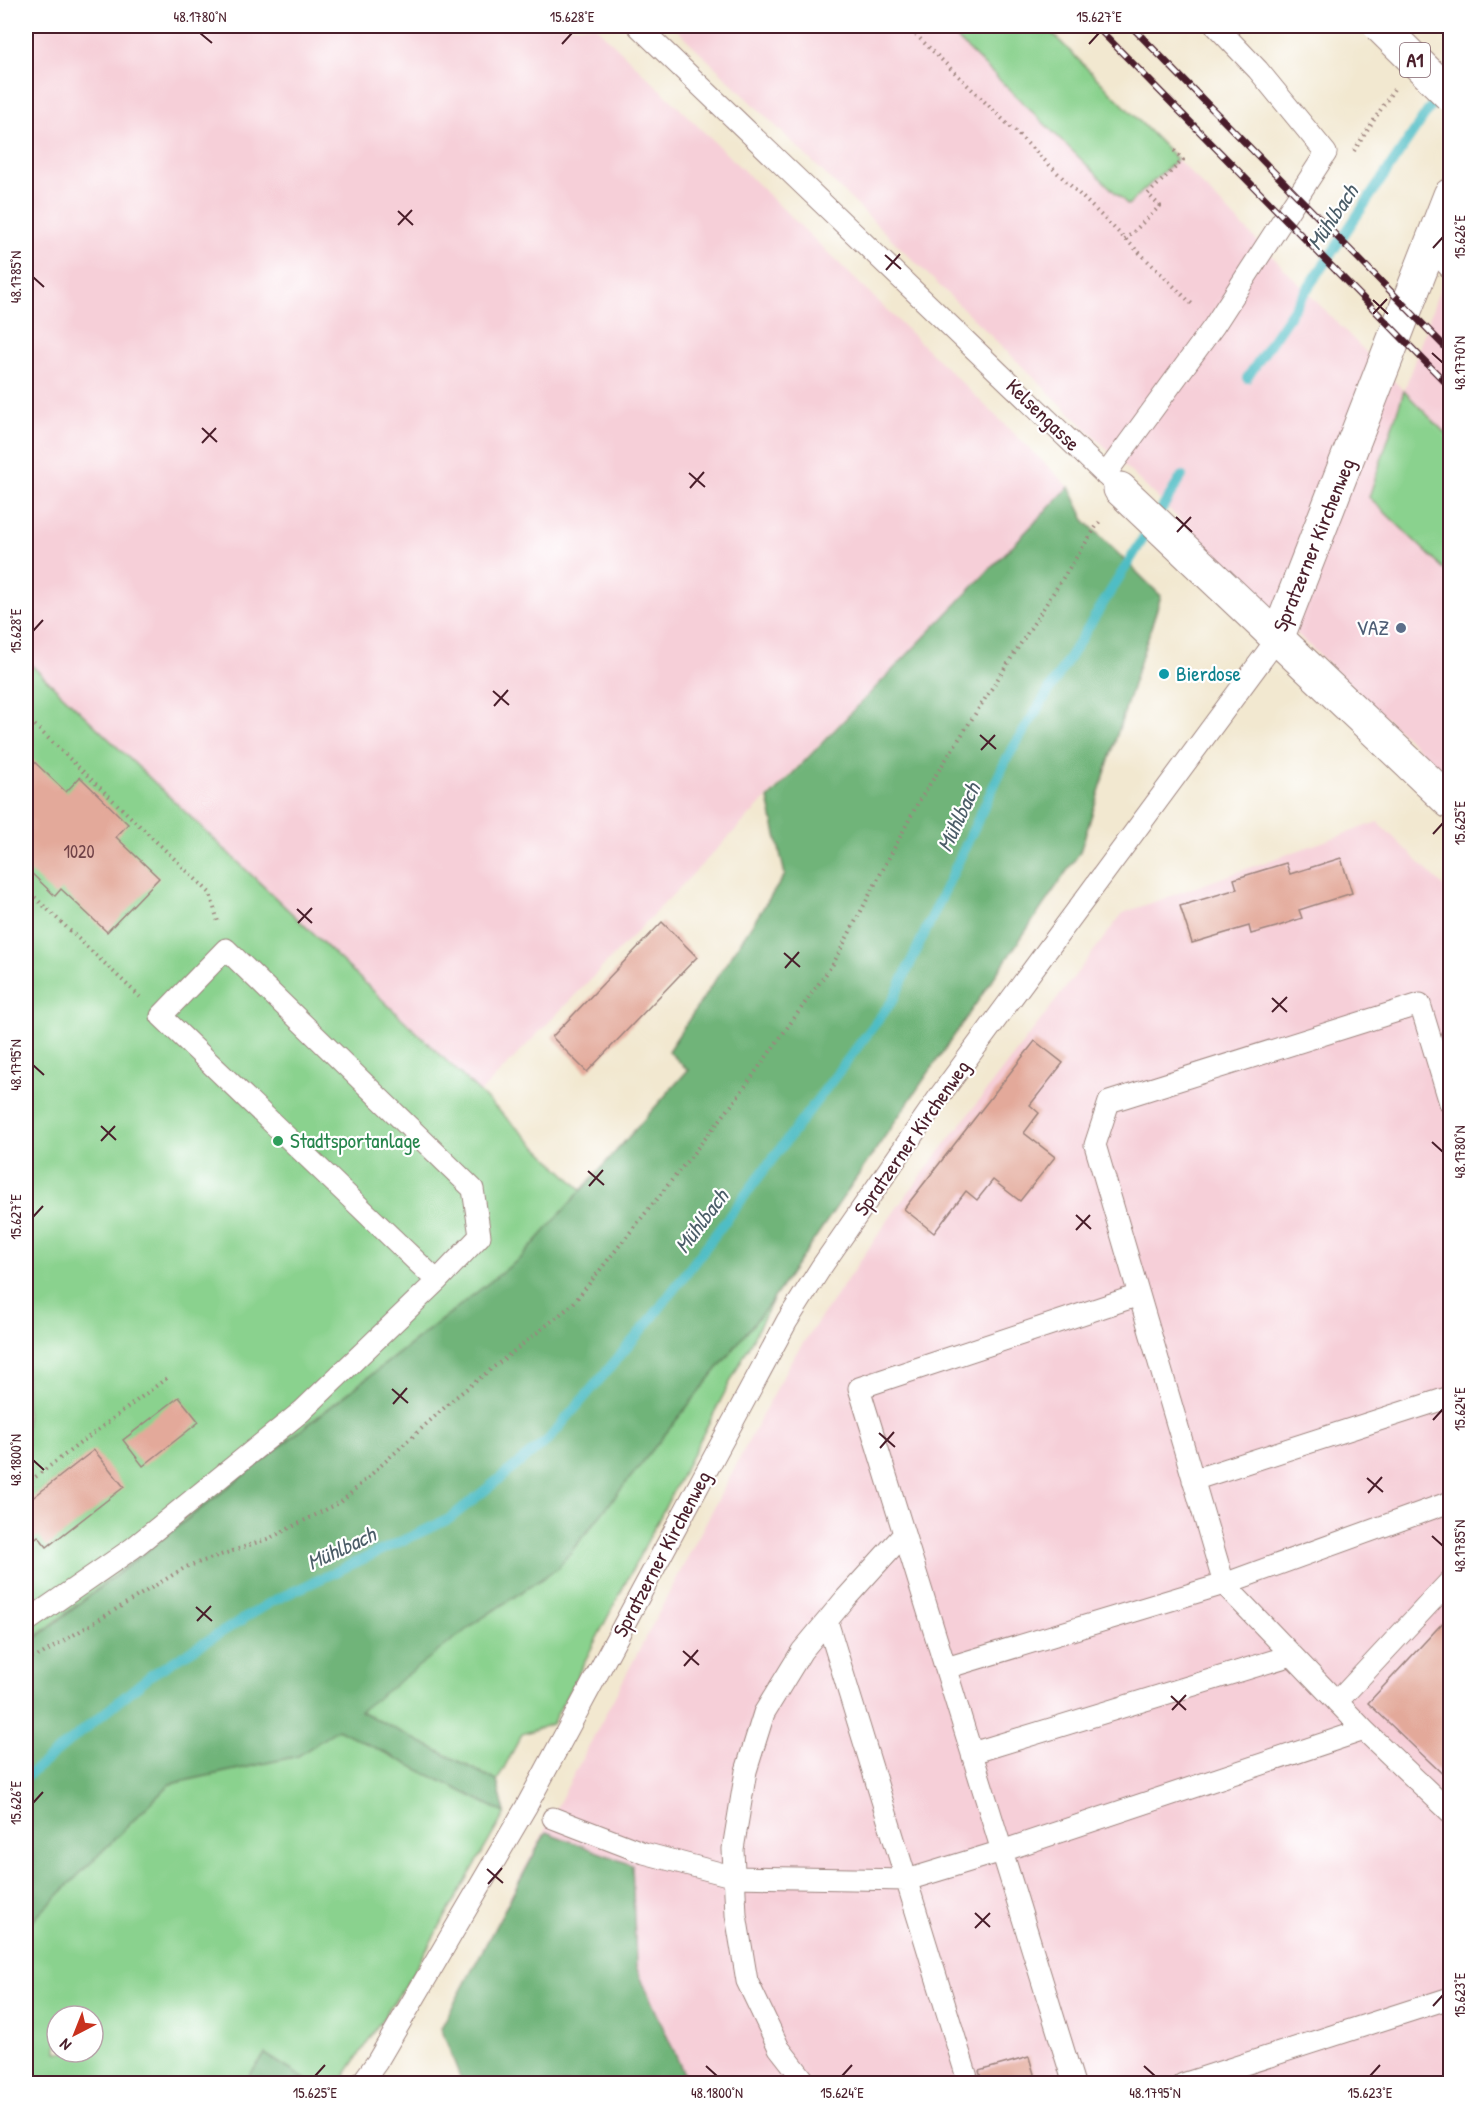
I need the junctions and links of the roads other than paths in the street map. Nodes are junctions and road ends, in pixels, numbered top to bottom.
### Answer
1 (638, 26) edge
2 (1216, 26) edge
3 (1380, 26) edge
4 (1450, 95) edge
5 (1450, 195) edge
6 (1441, 257) edge
7 (1120, 488) junction
8 (1277, 639) junction
9 (1450, 802) edge
10 (1450, 1103) edge
11 (437, 1281) junction
12 (1139, 1295) junction
13 (1450, 1397) edge
14 (1193, 1480) junction
15 (1450, 1502) edge
16 (904, 1534) junction
17 (1450, 1581) edge
18 (1224, 1584) junction
19 (827, 1621) junction
20 (26, 1622) edge
21 (1293, 1655) junction
22 (946, 1668) junction
23 (1337, 1702) junction
24 (1364, 1730) junction
25 (972, 1753) junction
26 (1450, 1812) edge
27 (553, 1818) dead end
28 (1002, 1851) junction
29 (735, 1877) junction
30 (907, 1880) junction
31 (1450, 1998) edge
32 (361, 2084) edge
33 (807, 2084) edge
34 (969, 2084) edge
35 (1074, 2084) edge
36 (1183, 2084) edge

1 - 7 lane, Kelsengasse
2 - 7 lane
3 - 4 main road, A1, bridge
5 - 6 main road, Spratzerner Kirchenweg
6 - 8 main road, Spratzerner Kirchenweg
7 - 8 main road, Kelsengasse
8 - 9 main road, Kelsengasse
8 - 32 lane, Spratzerner Kirchenweg
10 - 12 lane
11 - 11 lane
11 - 20 lane
12 - 14 lane
12 - 16 lane
13 - 14 lane
14 - 18 lane
15 - 18 lane
16 - 19 lane
16 - 22 lane
17 - 23 lane
18 - 21 lane
18 - 22 lane
19 - 29 lane
19 - 30 lane
21 - 23 lane
21 - 25 lane
22 - 25 lane
23 - 24 lane
24 - 26 lane
24 - 28 lane
25 - 28 lane
27 - 29 lane
28 - 30 lane
28 - 35 lane
29 - 30 lane
29 - 33 lane
30 - 34 lane
31 - 36 lane

